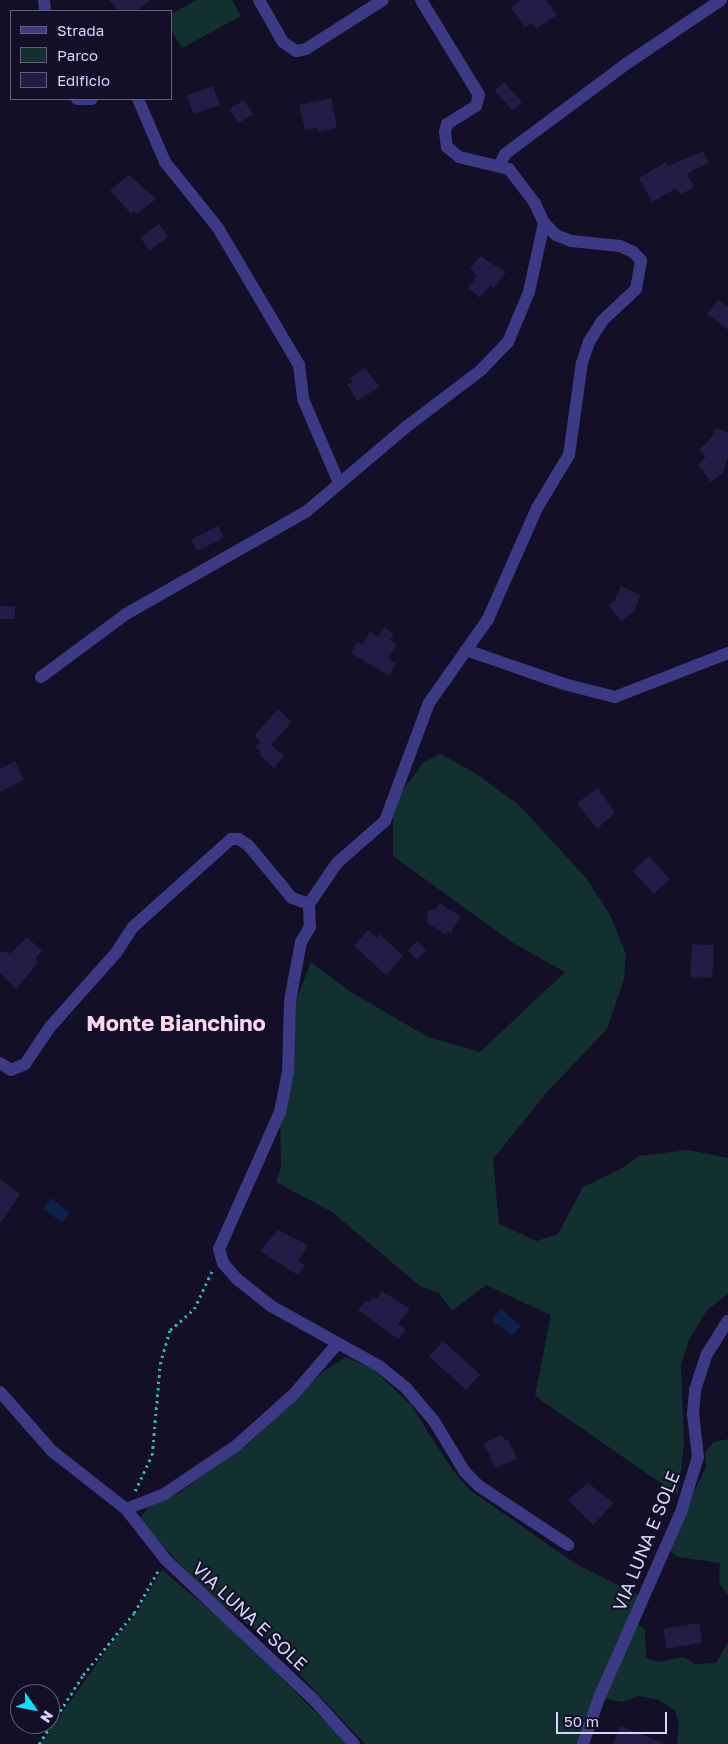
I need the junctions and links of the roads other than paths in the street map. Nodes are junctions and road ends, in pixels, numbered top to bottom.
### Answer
1 (259, 0) edge
2 (383, 0) edge
3 (421, 0) edge
4 (721, 0) edge
5 (138, 100) edge
6 (500, 164) junction
7 (544, 223) junction
8 (340, 483) junction
9 (466, 650) junction
10 (728, 653) edge
11 (41, 677) dead end
12 (309, 904) junction
13 (0, 1063) edge
14 (728, 1321) edge
15 (337, 1344) junction
16 (0, 1392) edge
17 (126, 1510) junction
18 (568, 1546) dead end
19 (354, 1744) edge
20 (583, 1744) edge

1 - 2 street
3 - 6 street
4 - 6 street
5 - 8 street
6 - 7 street
7 - 8 street
7 - 9 street
8 - 11 street
9 - 10 street
9 - 12 street
12 - 13 street
12 - 15 street
14 - 20 street, VIA LUNA E SOLE
15 - 17 street
15 - 18 street
16 - 17 street, VIA LUNA E SOLE
17 - 19 street, VIA LUNA E SOLE

